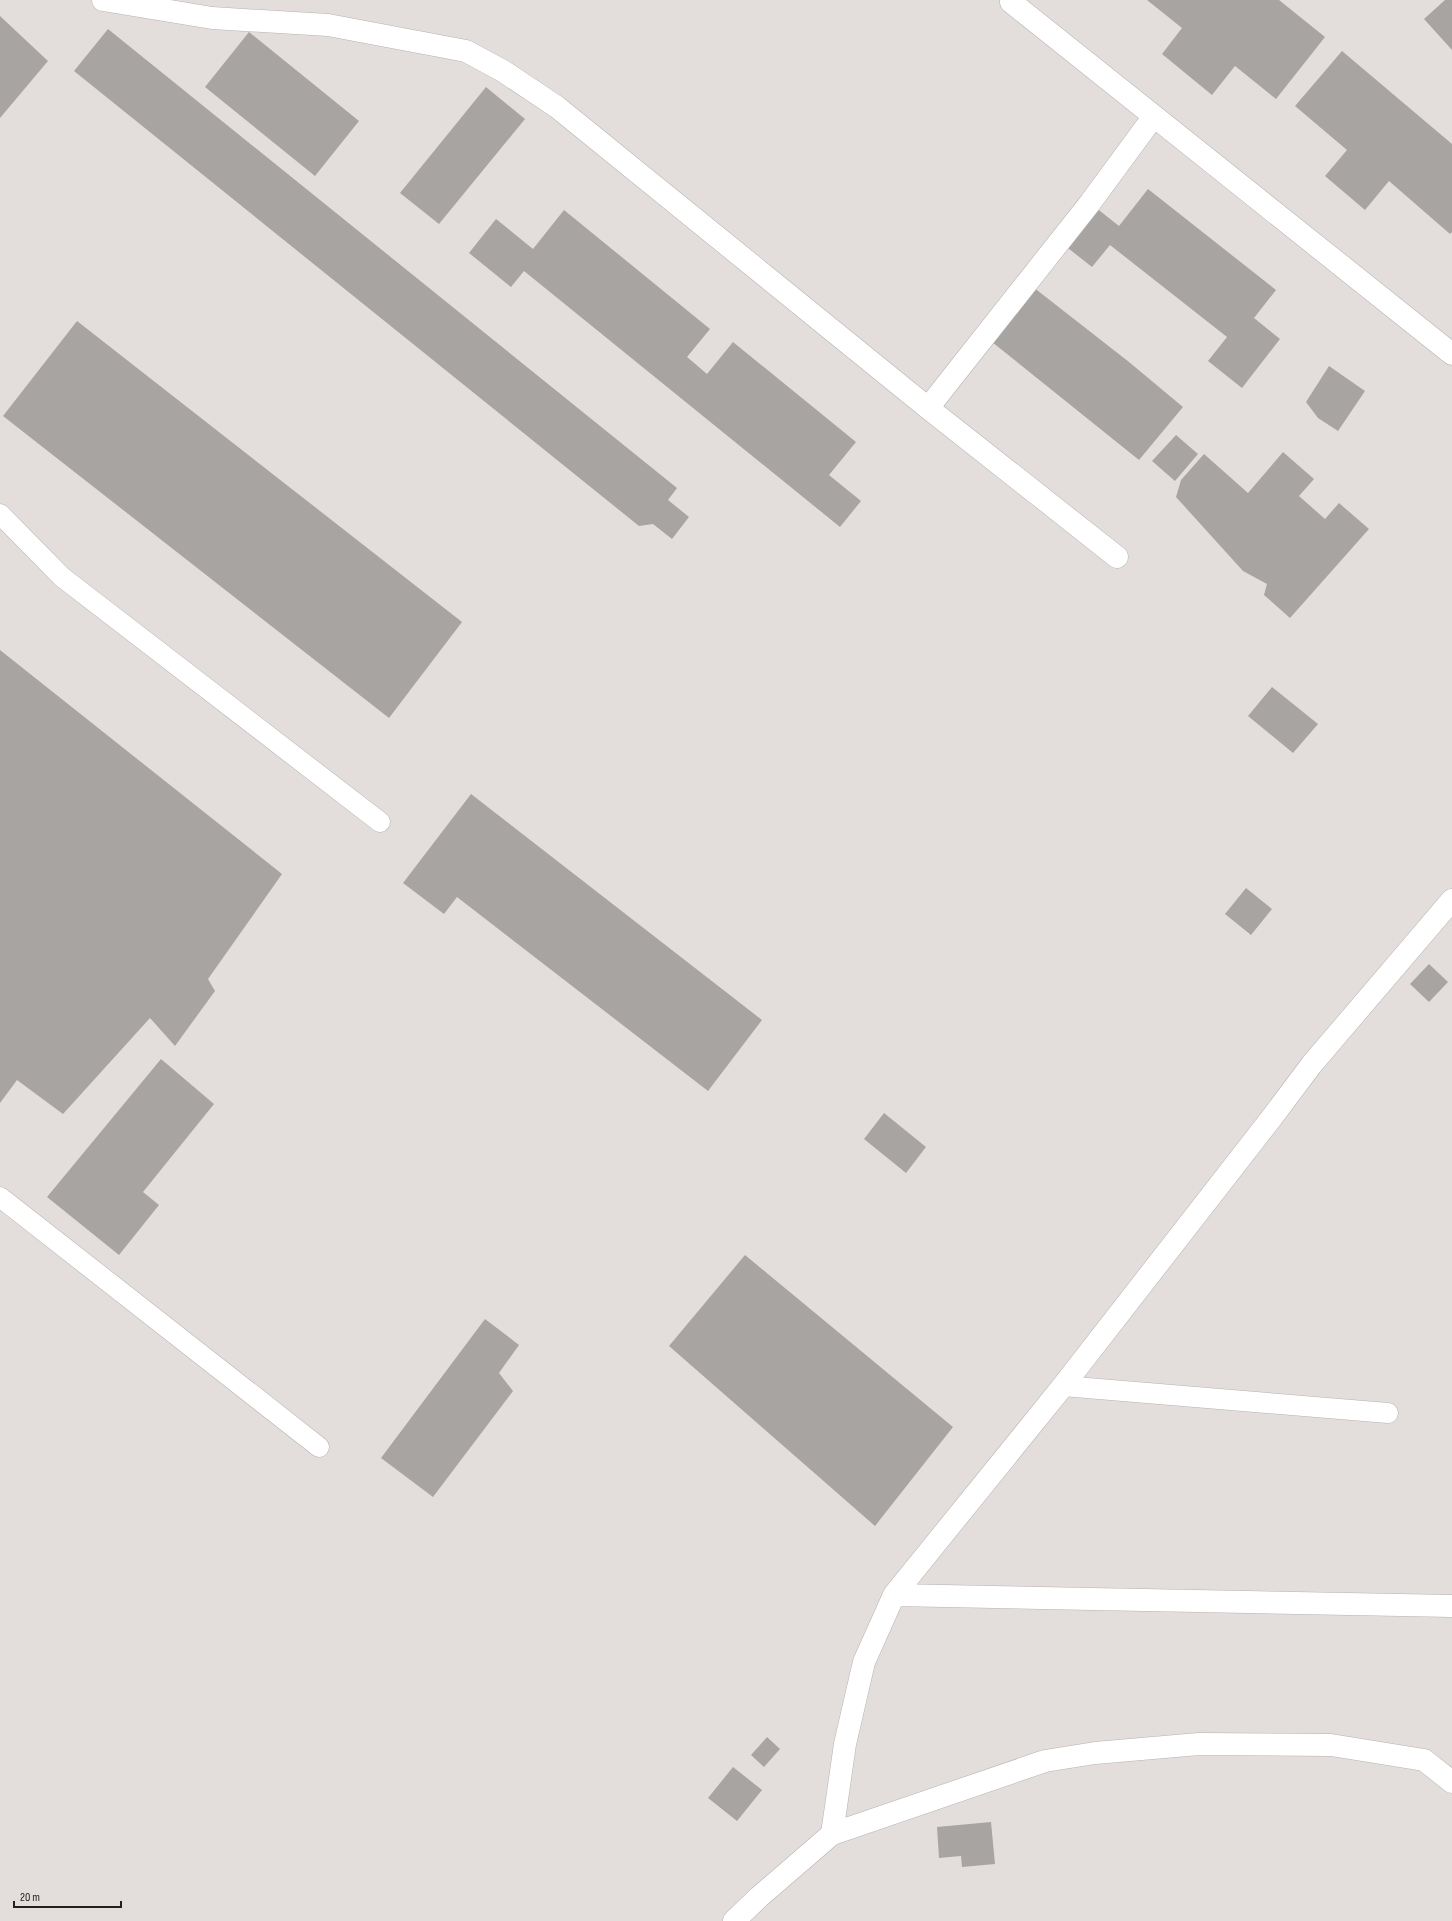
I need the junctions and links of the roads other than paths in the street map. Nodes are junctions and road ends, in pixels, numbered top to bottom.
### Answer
1 (103, 0) edge
2 (1011, 2) dead end
3 (1154, 116) junction
4 (1452, 354) edge
5 (928, 408) junction
6 (0, 514) edge
7 (1117, 557) dead end
8 (380, 822) dead end
9 (1452, 900) edge
10 (0, 1197) edge
11 (1063, 1386) junction
12 (1388, 1413) dead end
13 (319, 1447) dead end
14 (894, 1595) junction
15 (1452, 1606) edge
16 (1452, 1782) edge
17 (832, 1834) junction
18 (734, 1921) edge

1 - 5 street
2 - 3 street
3 - 4 street
3 - 5 street
5 - 7 street
6 - 8 lane
9 - 11 street
10 - 13 lane
11 - 12 lane
11 - 14 street
14 - 15 street
14 - 17 street
16 - 17 street
17 - 18 street

